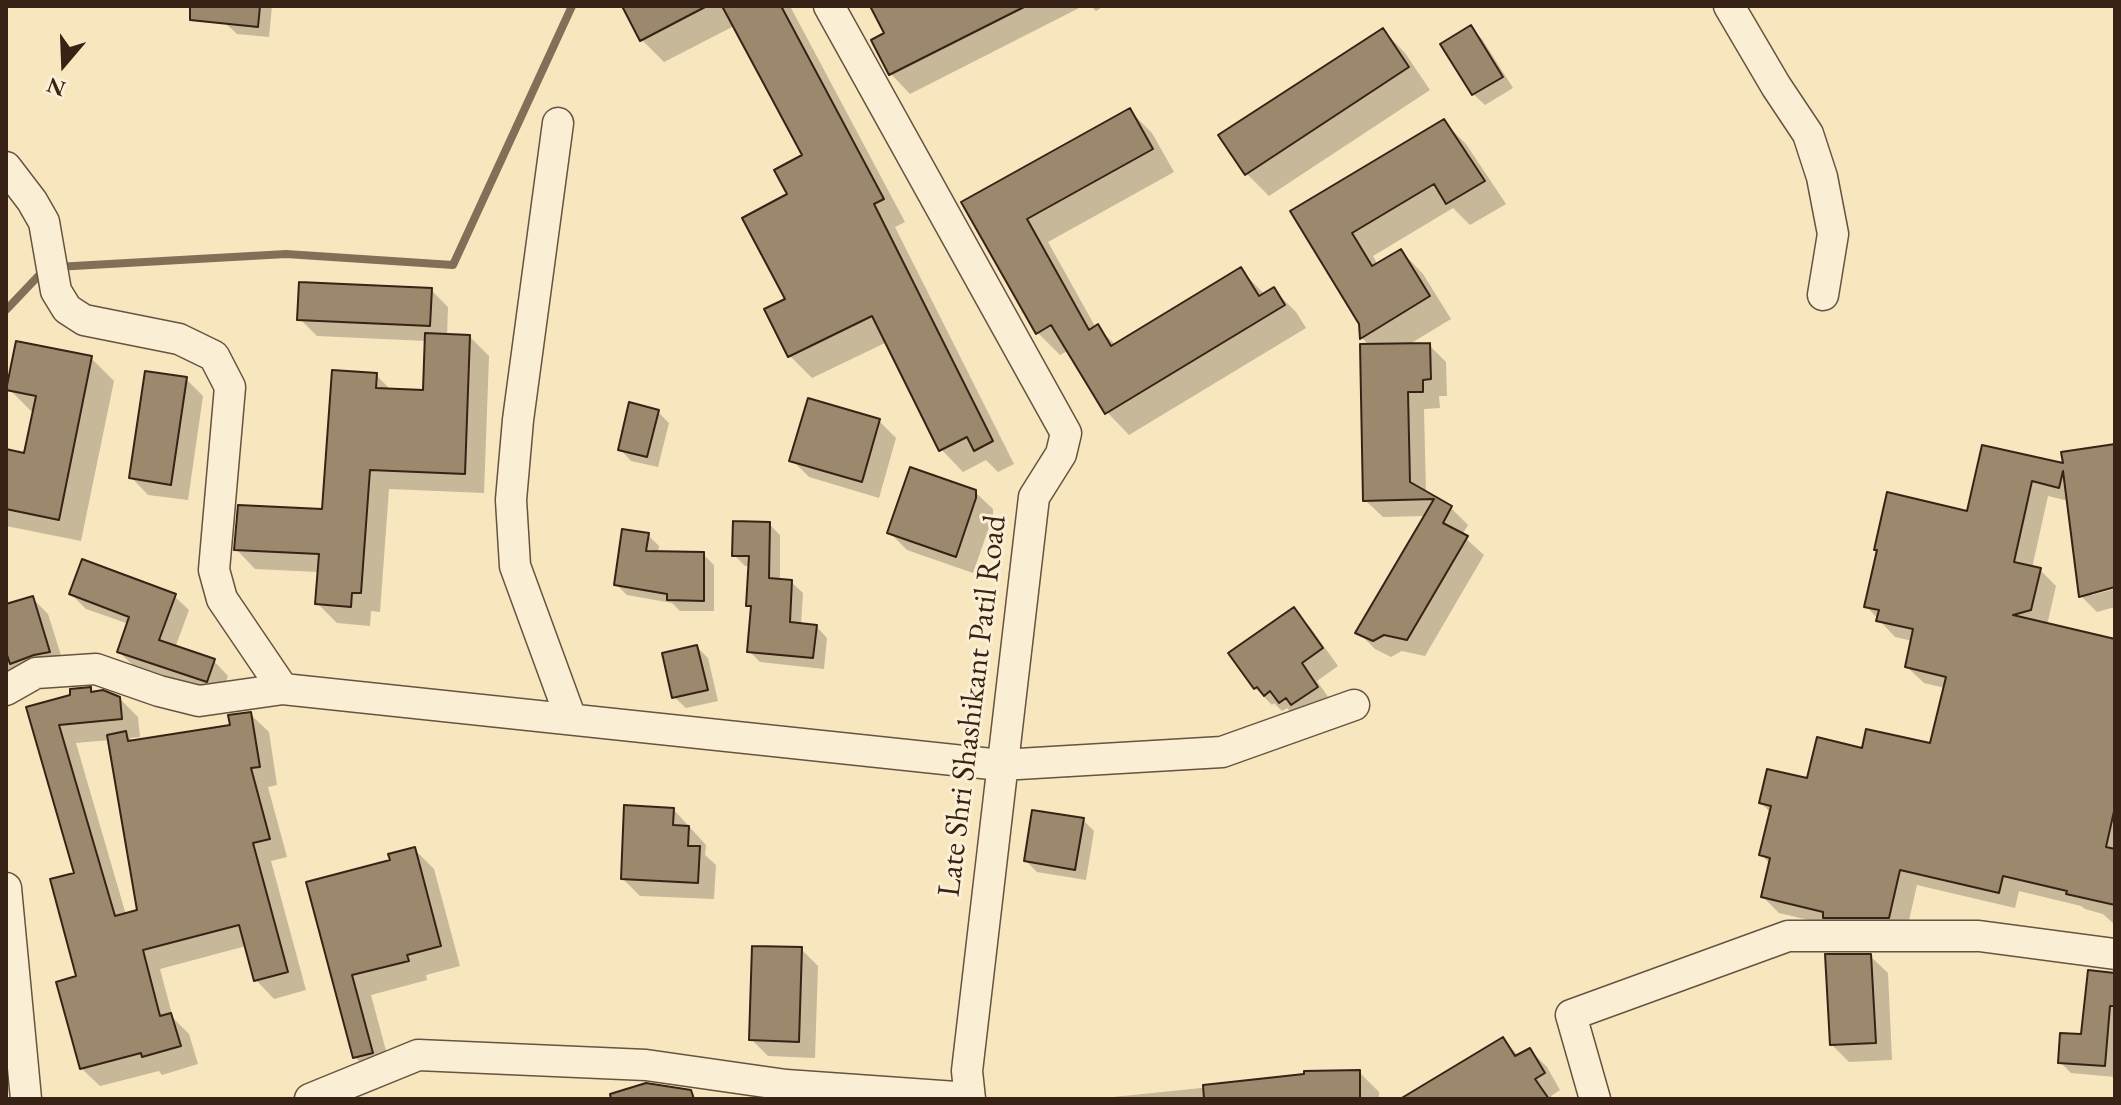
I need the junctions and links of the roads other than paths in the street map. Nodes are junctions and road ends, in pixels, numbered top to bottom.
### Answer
1 (829, 6) edge
2 (1729, 6) edge
3 (558, 123) dead end
4 (6, 167) edge
5 (1823, 295) dead end
6 (283, 689) junction
7 (6, 690) edge
8 (1354, 705) dead end
9 (571, 719) junction
10 (1001, 765) junction
11 (6, 888) edge
12 (2115, 954) edge
13 (26, 1099) edge
14 (310, 1099) edge
15 (970, 1099) edge
16 (1595, 1099) edge

1 - 10 street, Late Shri Shashikant Patil Road
2 - 5 street
3 - 9 street
4 - 6 street
6 - 7 street
6 - 9 street
8 - 10 street
9 - 10 street
10 - 15 street, Late Shri Shashikant Patil Road
11 - 13 street
12 - 16 street
14 - 15 street

